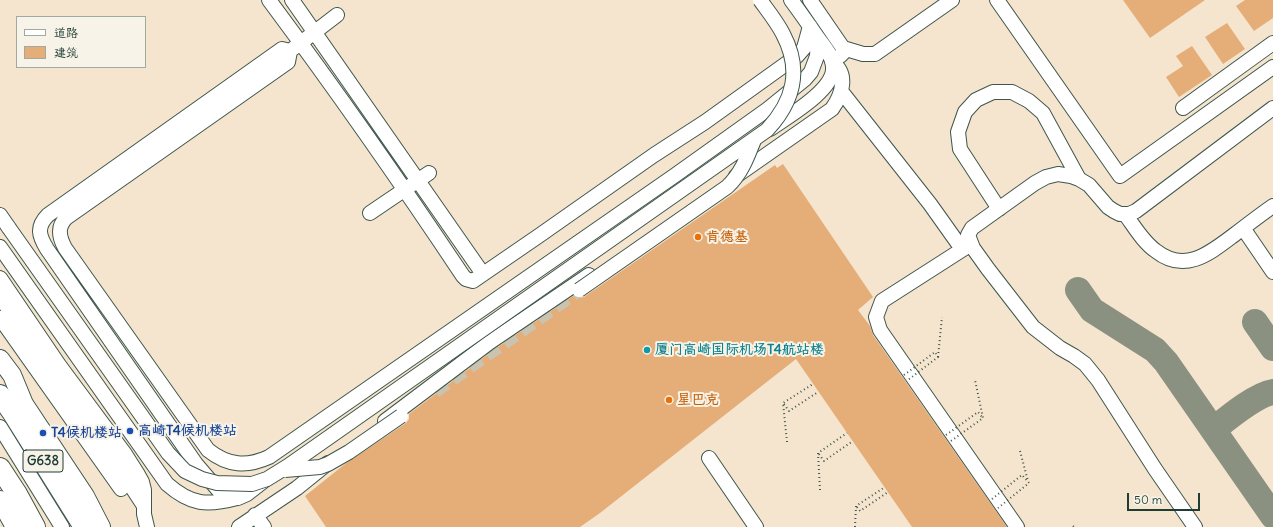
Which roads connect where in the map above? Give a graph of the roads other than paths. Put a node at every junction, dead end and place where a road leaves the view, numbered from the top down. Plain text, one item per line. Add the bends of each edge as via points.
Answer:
1 (269, 0) edge
2 (292, 0) edge
3 (760, 0) edge
4 (791, 0) edge
5 (810, 0) edge
6 (952, 0) edge
7 (997, 0) edge
8 (337, 15) dead end
9 (810, 26) junction
10 (315, 32) junction
11 (818, 38) junction
12 (1273, 43) edge
13 (295, 47) junction
14 (843, 48) junction
15 (832, 61) junction
16 (1273, 67) edge
17 (841, 91) junction
18 (1183, 108) dead end
19 (1273, 108) edge
20 (754, 140) junction
21 (424, 177) junction
22 (1079, 179) junction
23 (406, 190) junction
24 (1273, 206) edge
25 (999, 209) junction
26 (370, 213) dead end
27 (1125, 214) junction
28 (0, 215) edge
29 (1243, 228) junction
30 (545, 232) junction
31 (0, 247) edge
32 (967, 247) junction
33 (1273, 272) edge
34 (483, 274) junction
35 (0, 278) edge
36 (579, 290) tunnel mouth
37 (470, 292) dead end
38 (0, 298) edge
39 (0, 318) edge
40 (0, 359) edge
41 (0, 395) edge
42 (12, 415) edge
43 (400, 416) dead end
44 (709, 458) dead end
45 (0, 468) edge
46 (282, 470) junction
47 (238, 498) junction
48 (0, 500) edge
49 (144, 506) junction
50 (255, 515) junction
51 (146, 525) edge
52 (15, 527) edge
53 (35, 527) edge
54 (62, 527) edge
55 (84, 527) edge
56 (101, 527) edge
57 (239, 527) edge
58 (264, 527) edge
59 (756, 527) edge
60 (1017, 527) edge
61 (1195, 527) edge

1 - 13 street
2 - 10 street
3 - 20 street, bridge via 788,44 793,78 787,104 767,130
4 - 9 street
5 - 14 street
6 - 14 street via 874,54 863,54
7 - 16 street via 1120,176
8 - 10 street
9 - 11 street
9 - 30 street via 804,48 797,56
10 - 13 street
10 - 21 street
11 - 13 street via 817,56 811,72 768,108 269,457 249,464 238,464 216,457 208,450 65,248 59,231 66,218 288,62
11 - 15 street
12 - 18 street
13 - 23 street
13 - 47 street via 282,49 48,215 40,229 41,238 47,249 196,464 226,497
14 - 15 street via 842,55
15 - 17 street via 841,71
15 - 47 street via 833,72 828,83 808,103 299,452 247,494
17 - 32 street
17 - 50 street via 835,104 825,115 490,342 297,488
19 - 27 street via 1136,211
20 - 36 street, bridge via 741,169 727,187
20 - 46 street, bridge
21 - 23 street
21 - 34 street
22 - 25 street via 1058,174 1046,177
22 - 25 street via 1043,113 1029,101 1012,92 993,92 976,100 965,112 958,132 960,149
22 - 27 street via 1089,185 1108,207
23 - 26 street
23 - 34 street via 463,276 473,280
24 - 29 street
25 - 32 street via 972,228 968,235
27 - 29 street via 1149,246 1173,261 1191,260 1209,254
28 - 46 street, bridge via 168,453 185,471 217,483 252,484
29 - 33 street
30 - 34 street
30 - 37 street via 537,246
31 - 47 street via 167,484 181,495 204,503
32 - 60 street via 882,302 876,317 880,330
32 - 61 street via 988,269 1033,327 1085,364
35 - 49 street via 59,365 125,454 142,482
38 - 49 street
39 - 51 street
40 - 42 main road via 12,375
41 - 42 highway, G638
42 - 54 street via 33,480
42 - 55 highway, G638
42 - 56 main road via 85,496
43 - 46 street, bridge via 328,464
44 - 59 street
45 - 53 highway, G638
48 - 52 main road
49 - 51 street
50 - 57 street
50 - 58 street

